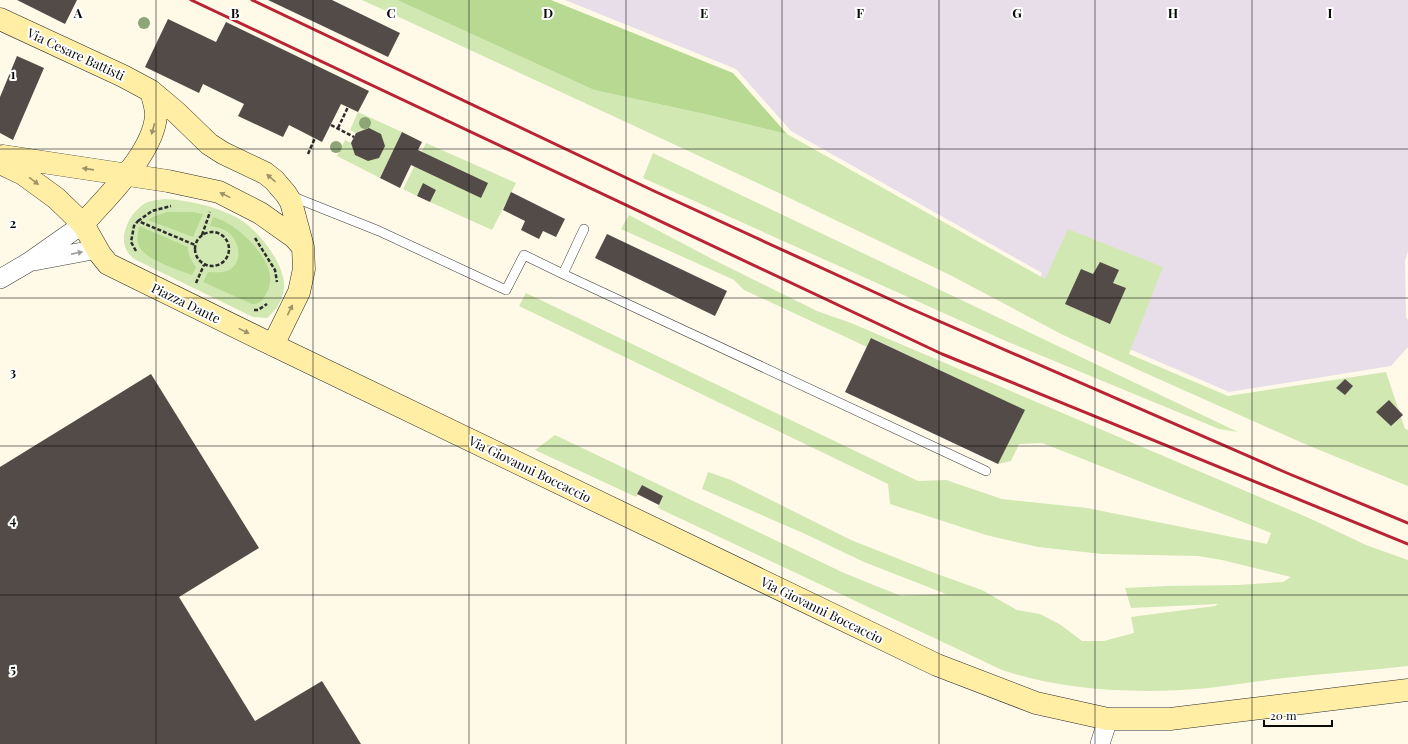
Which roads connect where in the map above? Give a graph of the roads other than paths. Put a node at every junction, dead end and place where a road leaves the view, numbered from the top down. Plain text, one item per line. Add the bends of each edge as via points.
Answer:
1 (0, 19) edge
2 (151, 91) junction
3 (0, 156) edge
4 (0, 163) edge
5 (127, 174) junction
6 (286, 194) junction
7 (83, 224) junction
8 (584, 229) dead end
9 (303, 247) junction
10 (98, 249) junction
11 (29, 262) junction
12 (562, 274) junction
13 (0, 279) edge
14 (273, 345) junction
15 (986, 471) dead end
16 (1408, 690) edge
17 (1108, 720) junction
18 (1100, 744) edge

1 - 2 street, Via Cesare Battisti
2 -> 5 street via 156,113 152,135
6 -> 2 street via 265,173 209,144
5 -> 3 street
4 -> 7 street, Piazza Dante via 24,174 56,198
5 - 7 street
9 -> 5 street via 294,237 260,213 219,192
6 - 9 street
6 - 12 lane via 379,231 506,290 524,254
7 - 10 street, Piazza Dante
7 - 11 street
8 - 12 lane
14 -> 9 street via 299,292 304,269
11 -> 10 street
10 -> 14 street, Piazza Dante via 108,264
11 - 13 street
12 - 15 lane
14 - 17 street, Via Giovanni Boccaccio via 937,665 1036,703
16 - 17 street, Via Giovanni Boccaccio via 1170,720
17 - 18 street

